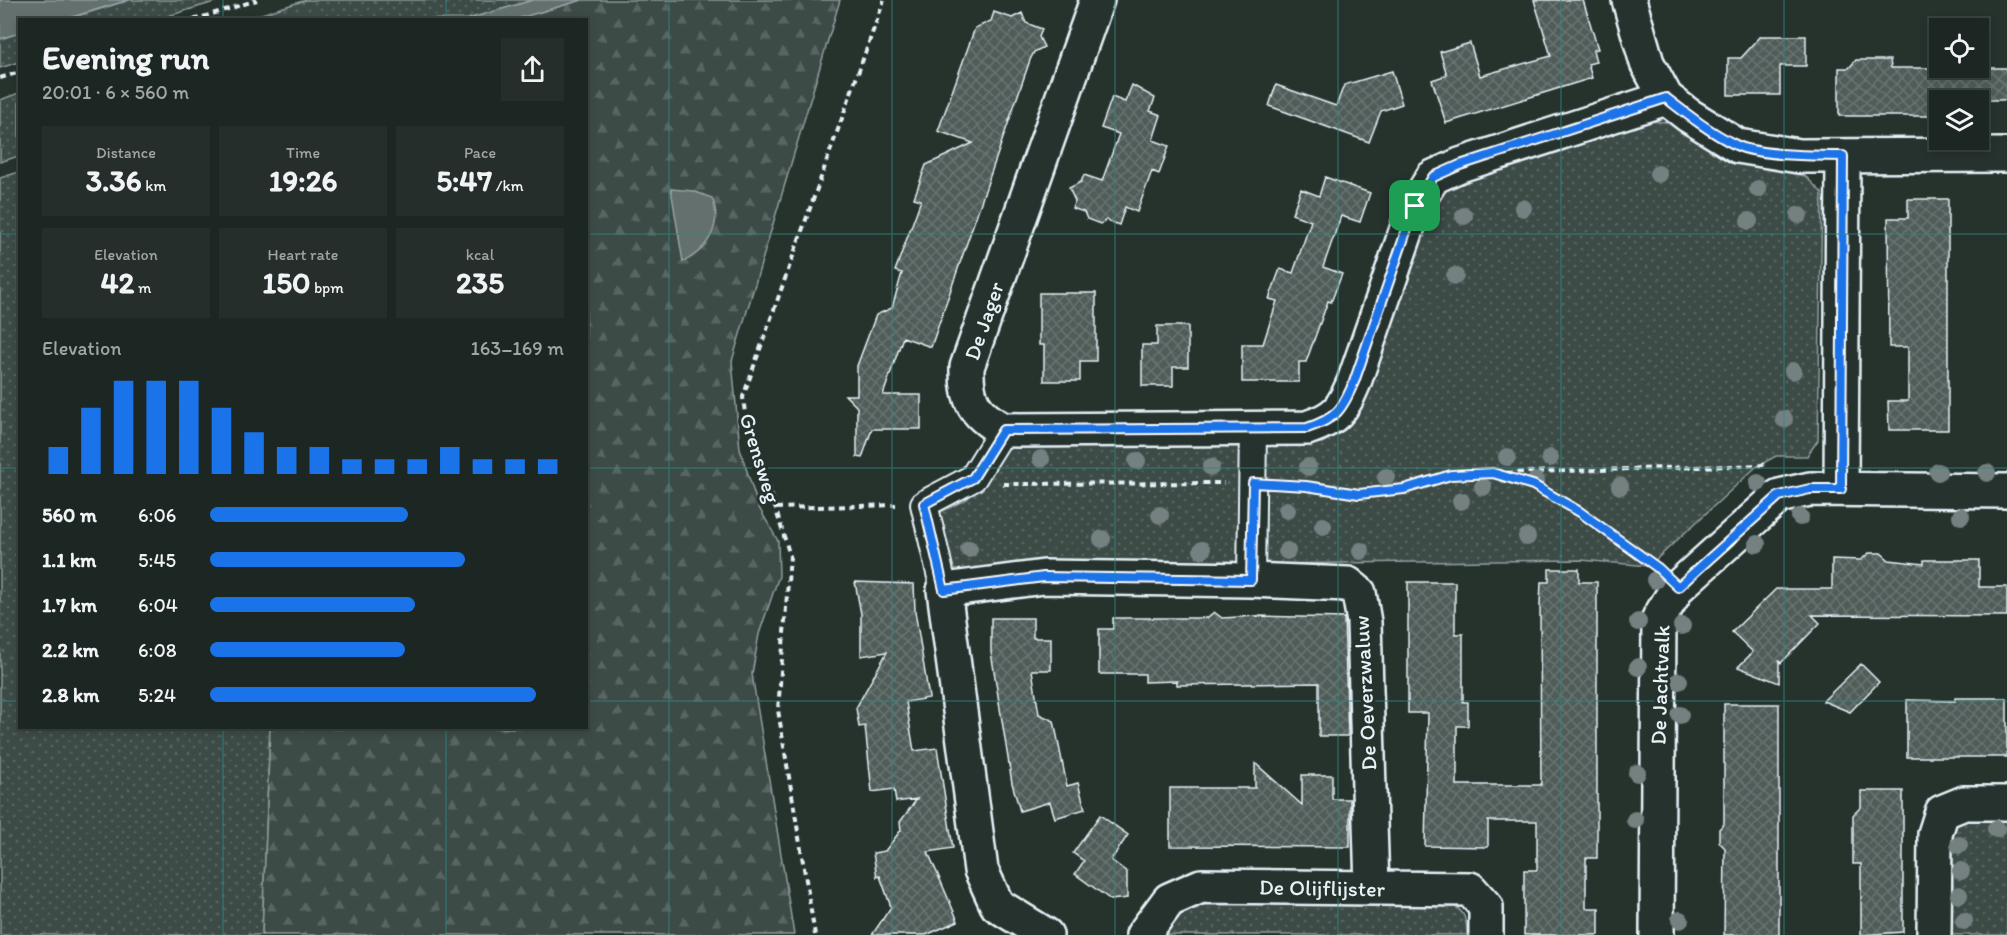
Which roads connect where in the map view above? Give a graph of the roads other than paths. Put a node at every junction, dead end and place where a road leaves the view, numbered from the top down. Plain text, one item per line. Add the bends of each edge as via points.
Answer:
1 (1097, 0) edge
2 (1629, 0) edge
3 (1666, 98) junction
4 (2007, 155) edge
5 (1843, 156) junction
6 (1253, 429) junction
7 (1003, 430) junction
8 (1841, 489) junction
9 (2007, 491) edge
10 (1251, 580) junction
11 (944, 590) junction
12 (2007, 803) edge
13 (1372, 888) junction
14 (1046, 935) edge
15 (1143, 935) edge
16 (1486, 935) edge
17 (1657, 935) edge
18 (1934, 935) edge

1 - 7 street, De Jager via 967,367 966,391 986,421
2 - 3 street via 1647,63
3 - 5 street via 1738,146 1799,156
3 - 6 street via 1433,177 1415,206 1343,407 1329,421 1307,428
4 - 5 street
5 - 8 street
6 - 7 street
6 - 10 street
7 - 11 street via 973,478 924,504
8 - 9 street, De Jachtvalk
8 - 17 street, De Jachtvalk via 1810,489 1779,496 1678,587 1659,618
10 - 11 street, De Oeverzwaluw via 1044,577
10 - 13 street, De Oeverzwaluw via 1348,584 1359,593 1364,622
11 - 14 street via 981,870 997,905
12 - 18 street via 1964,803 1942,812 1935,834
13 - 15 street, De Olijflijster via 1201,886 1169,900
13 - 16 street, De Olijflijster via 1470,890 1486,907

